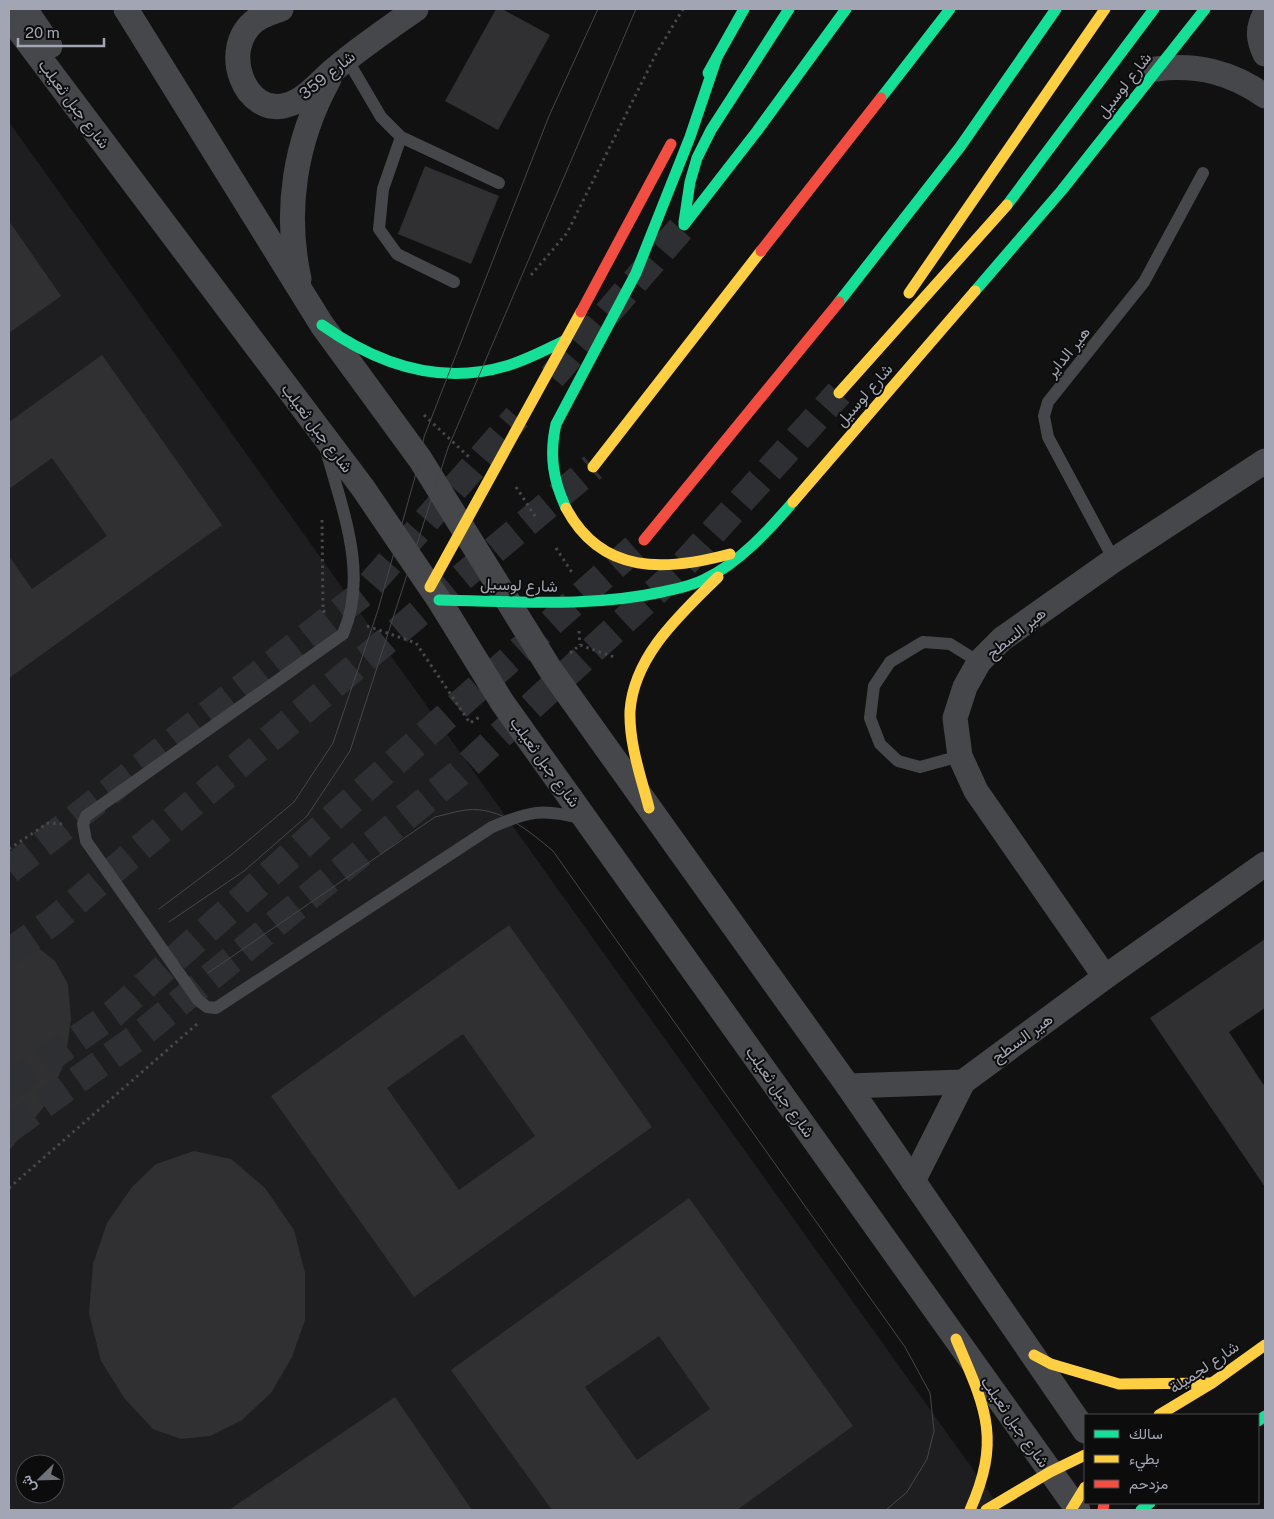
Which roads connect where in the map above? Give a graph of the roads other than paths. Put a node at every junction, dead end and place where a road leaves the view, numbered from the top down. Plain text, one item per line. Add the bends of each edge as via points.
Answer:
1 (25, 9) edge
2 (126, 9) edge
3 (280, 9) edge
4 (416, 9) edge
5 (744, 9) edge
6 (789, 9) edge
7 (846, 9) edge
8 (950, 9) edge
9 (1056, 9) edge
10 (1105, 9) edge
11 (1154, 9) edge
12 (1205, 9) edge
13 (1265, 14) edge
14 (9, 17) edge
15 (1265, 54) edge
16 (717, 57) junction
17 (341, 64) junction
18 (1156, 69) junction
19 (1265, 96) edge
20 (401, 137) junction
21 (1203, 173) dead end
22 (499, 183) dead end
23 (178, 244) junction
24 (454, 282) dead end
25 (301, 291) junction
26 (322, 325) junction
27 (566, 340) junction
28 (321, 433) junction
29 (593, 467) tunnel mouth
30 (1262, 471) edge
31 (464, 526) junction
32 (644, 540) tunnel mouth
33 (744, 551) junction
34 (1114, 560) junction
35 (434, 594) junction
36 (507, 600) junction
37 (979, 662) junction
38 (960, 756) junction
39 (649, 808) junction
40 (587, 820) junction
41 (1265, 864) edge
42 (1105, 977) junction
43 (963, 1082) junction
44 (848, 1086) junction
45 (913, 1181) junction
46 (956, 1339) junction
47 (1265, 1345) edge
48 (1034, 1356) junction
49 (1212, 1383) junction
50 (1161, 1414) edge
51 (1084, 1430) edge
52 (1084, 1455) edge
53 (1050, 1472) junction
54 (1078, 1503) edge
55 (970, 1510) edge
56 (986, 1510) edge

1 - 23 street
2 - 25 street
3 - 17 street, شارع 359 via 256,21 238,46 236,59 249,92 271,105 286,106 301,98
4 - 17 street, شارع 359
5 - 16 main road
6 - 7 main road via 711,130 697,158 684,225
8 - 29 main road
9 - 32 main road via 1015,73 916,208
10 - 11 main road via 839,393 1002,211
12 - 18 main road, شارع لوسيل
13 - 15 street via 1259,25 1259,40
14 - 23 street, شارع جبل ثعيلب
16 - 27 main road
16 - 33 main road via 690,138 636,272 556,424 551,450 554,476 572,520 596,546 624,562 652,567 679,566
17 - 20 lane via 381,117
17 - 25 street via 310,121 295,176 292,234
18 - 19 street via 1196,67 1223,73
18 - 33 main road, شارع لوسيل via 1062,190 787,510
20 - 22 lane
20 - 24 lane via 383,189 379,229 397,254
21 - 34 lane, هير الداير via 1144,282 1048,402 1044,416 1048,437
23 - 28 street, شارع جبل ثعيلب
25 - 26 street
26 - 27 main road via 344,342 394,366 449,374 477,373 504,366
26 - 31 street via 420,459
27 - 31 main road
28 - 35 street, شارع جبل ثعيلب via 363,488
28 - 40 lane via 356,572 349,620 343,634 86,816 83,824 86,841 198,1000 207,1007 216,1008 492,827 521,814 543,811
30 - 34 street, هير السطح
31 - 35 main road
31 - 36 street
33 - 36 main road, شارع لوسيل via 710,577 624,600 578,604
33 - 39 main road via 655,644 641,667 632,692 631,736
34 - 37 street, هير السطح via 1002,639
35 - 36 main road, شارع لوسيل
35 - 40 street, شارع جبل ثعيلب via 502,702
36 - 39 street via 550,669
37 - 38 street, هير السطح via 964,687 955,718
37 - 38 lane via 950,644 923,642 890,662 874,686 870,718 880,744 898,761 920,767
38 - 42 street, هير السطح via 976,791
39 - 44 street
40 - 46 street, شارع جبل ثعيلب
41 - 42 street, هير السطح
42 - 43 street, هير السطح
43 - 44 street
43 - 45 street, هير السطح
44 - 45 street
45 - 48 street
46 - 53 street, شارع جبل ثعيلب
46 - 55 main road via 984,1405 989,1432 989,1457
47 - 49 main road, شارع لجميلة
48 - 49 main road via 1119,1384
48 - 51 street
49 - 50 main road, شارع لجميلة
52 - 53 main road
53 - 54 street, شارع جبل ثعيلب
53 - 56 main road

